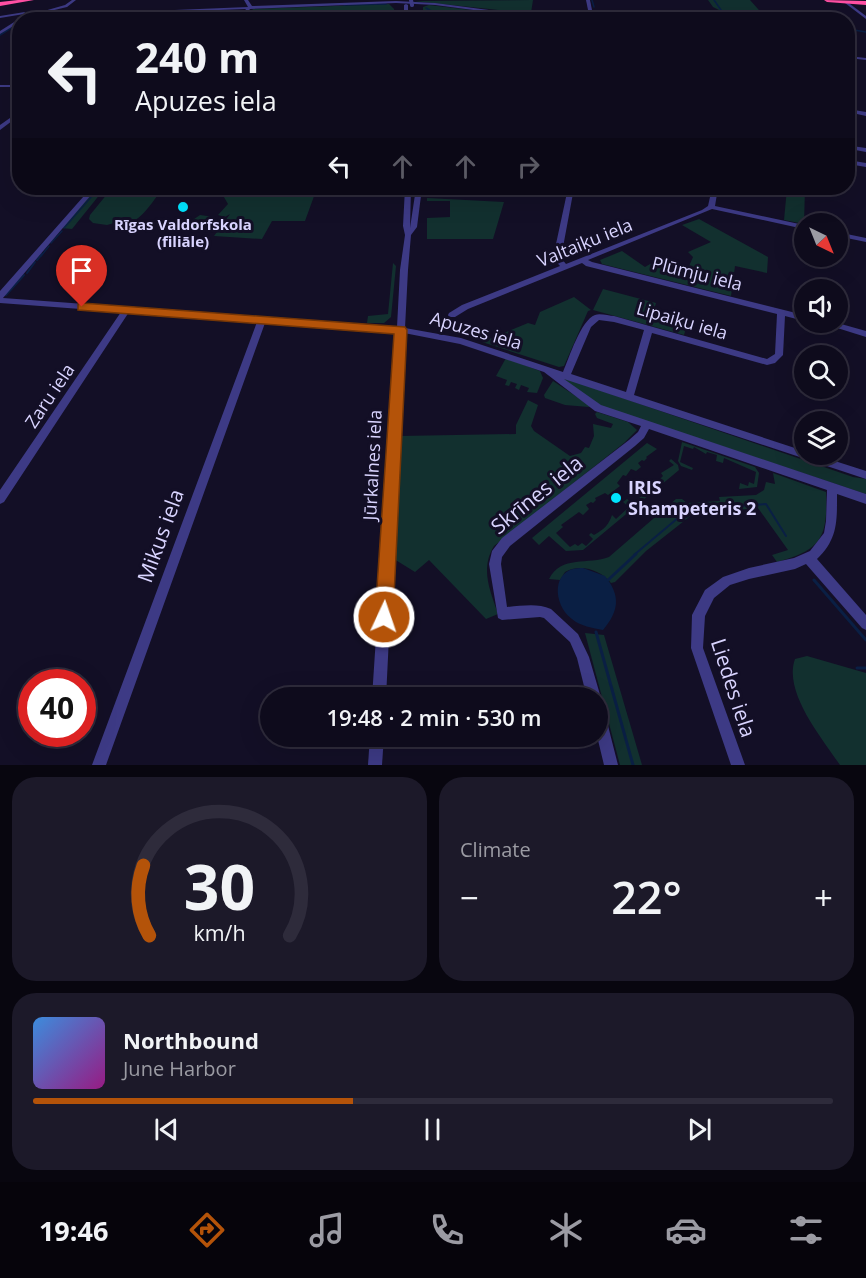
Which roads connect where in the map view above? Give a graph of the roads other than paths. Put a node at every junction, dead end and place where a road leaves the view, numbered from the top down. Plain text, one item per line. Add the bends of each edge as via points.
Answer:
1 (16, 0) edge
2 (32, 0) edge
3 (74, 0) edge
4 (246, 0) edge
5 (827, 0) edge
6 (854, 0) edge
7 (411, 2) edge
8 (846, 2) junction
9 (866, 2) edge
10 (0, 3) edge
11 (250, 7) junction
12 (856, 10) junction
13 (866, 11) edge
14 (40, 12) edge
15 (140, 12) edge
16 (246, 12) edge
17 (412, 12) dead end
18 (500, 12) edge
19 (866, 18) edge
20 (12, 118) edge
21 (0, 128) edge
22 (88, 195) edge
23 (408, 195) edge
24 (418, 195) edge
25 (570, 195) edge
26 (714, 195) edge
27 (711, 207) junction
28 (794, 225) edge
29 (408, 235) junction
30 (848, 236) edge
31 (866, 240) edge
32 (583, 260) junction
33 (565, 267) junction
34 (0, 298) edge
35 (126, 311) junction
36 (781, 312) junction
37 (452, 315) dead end
38 (794, 315) edge
39 (261, 321) junction
40 (649, 329) junction
41 (848, 329) edge
42 (401, 330) junction
43 (866, 334) edge
44 (546, 370) junction
45 (566, 375) junction
46 (629, 397) junction
47 (646, 425) junction
48 (863, 475) edge
49 (832, 489) junction
50 (0, 499) edge
51 (866, 499) edge
52 (809, 559) junction
53 (866, 624) edge
54 (380, 687) edge
55 (591, 687) edge
56 (376, 747) edge
57 (606, 747) edge
58 (99, 765) edge
59 (375, 765) edge
60 (611, 765) edge
61 (738, 765) edge

1 - 10 highway
2 - 10 highway
3 - 14 street
4 - 11 street
5 - 8 highway
6 - 9 highway
7 - 17 street
8 - 9 highway
8 - 12 street
11 - 15 street
11 - 16 street
11 - 18 street via 427,3
12 - 13 street
12 - 19 street
20 - 21 street
22 - 34 street
23 - 29 street, Jūrkalnes iela
24 - 29 street, Jūrkalnes iela via 414,227
25 - 33 street via 557,258
26 - 27 street
27 - 28 street
27 - 32 street, Valtaiķu iela
29 - 42 street, Jūrkalnes iela
30 - 31 street
32 - 33 street, Valtaiķu iela
32 - 36 street, Plūmju iela
33 - 37 street, Valtaiķu iela
34 - 35 street, Apuzes iela
35 - 39 street, Apuzes iela
35 - 50 street, Zaru iela
36 - 38 street, Plūmju iela
36 - 40 street, Lipaiķu iela via 779,355 772,361
39 - 42 street, Apuzes iela
39 - 58 street, Mikus iela
40 - 45 street, Lipaiķu iela via 605,317 591,320
40 - 46 street
41 - 43 street
42 - 44 street, Apuzes iela via 461,341
42 - 54 street, Jūrkalnes iela
44 - 45 street, Apuzes iela
44 - 47 street, Apuzes iela via 598,408
45 - 46 street, Apuzes iela
46 - 48 street, Apuzes iela
47 - 49 street, Apuzes iela
47 - 55 street, Skrīnes iela via 633,443 500,550 495,564 502,614 547,613 574,638
49 - 51 street, Apuzes iela
49 - 52 street via 827,539
52 - 53 street
52 - 61 street, Liedes iela via 721,584 709,595 699,614 697,648
56 - 59 street
57 - 60 street

